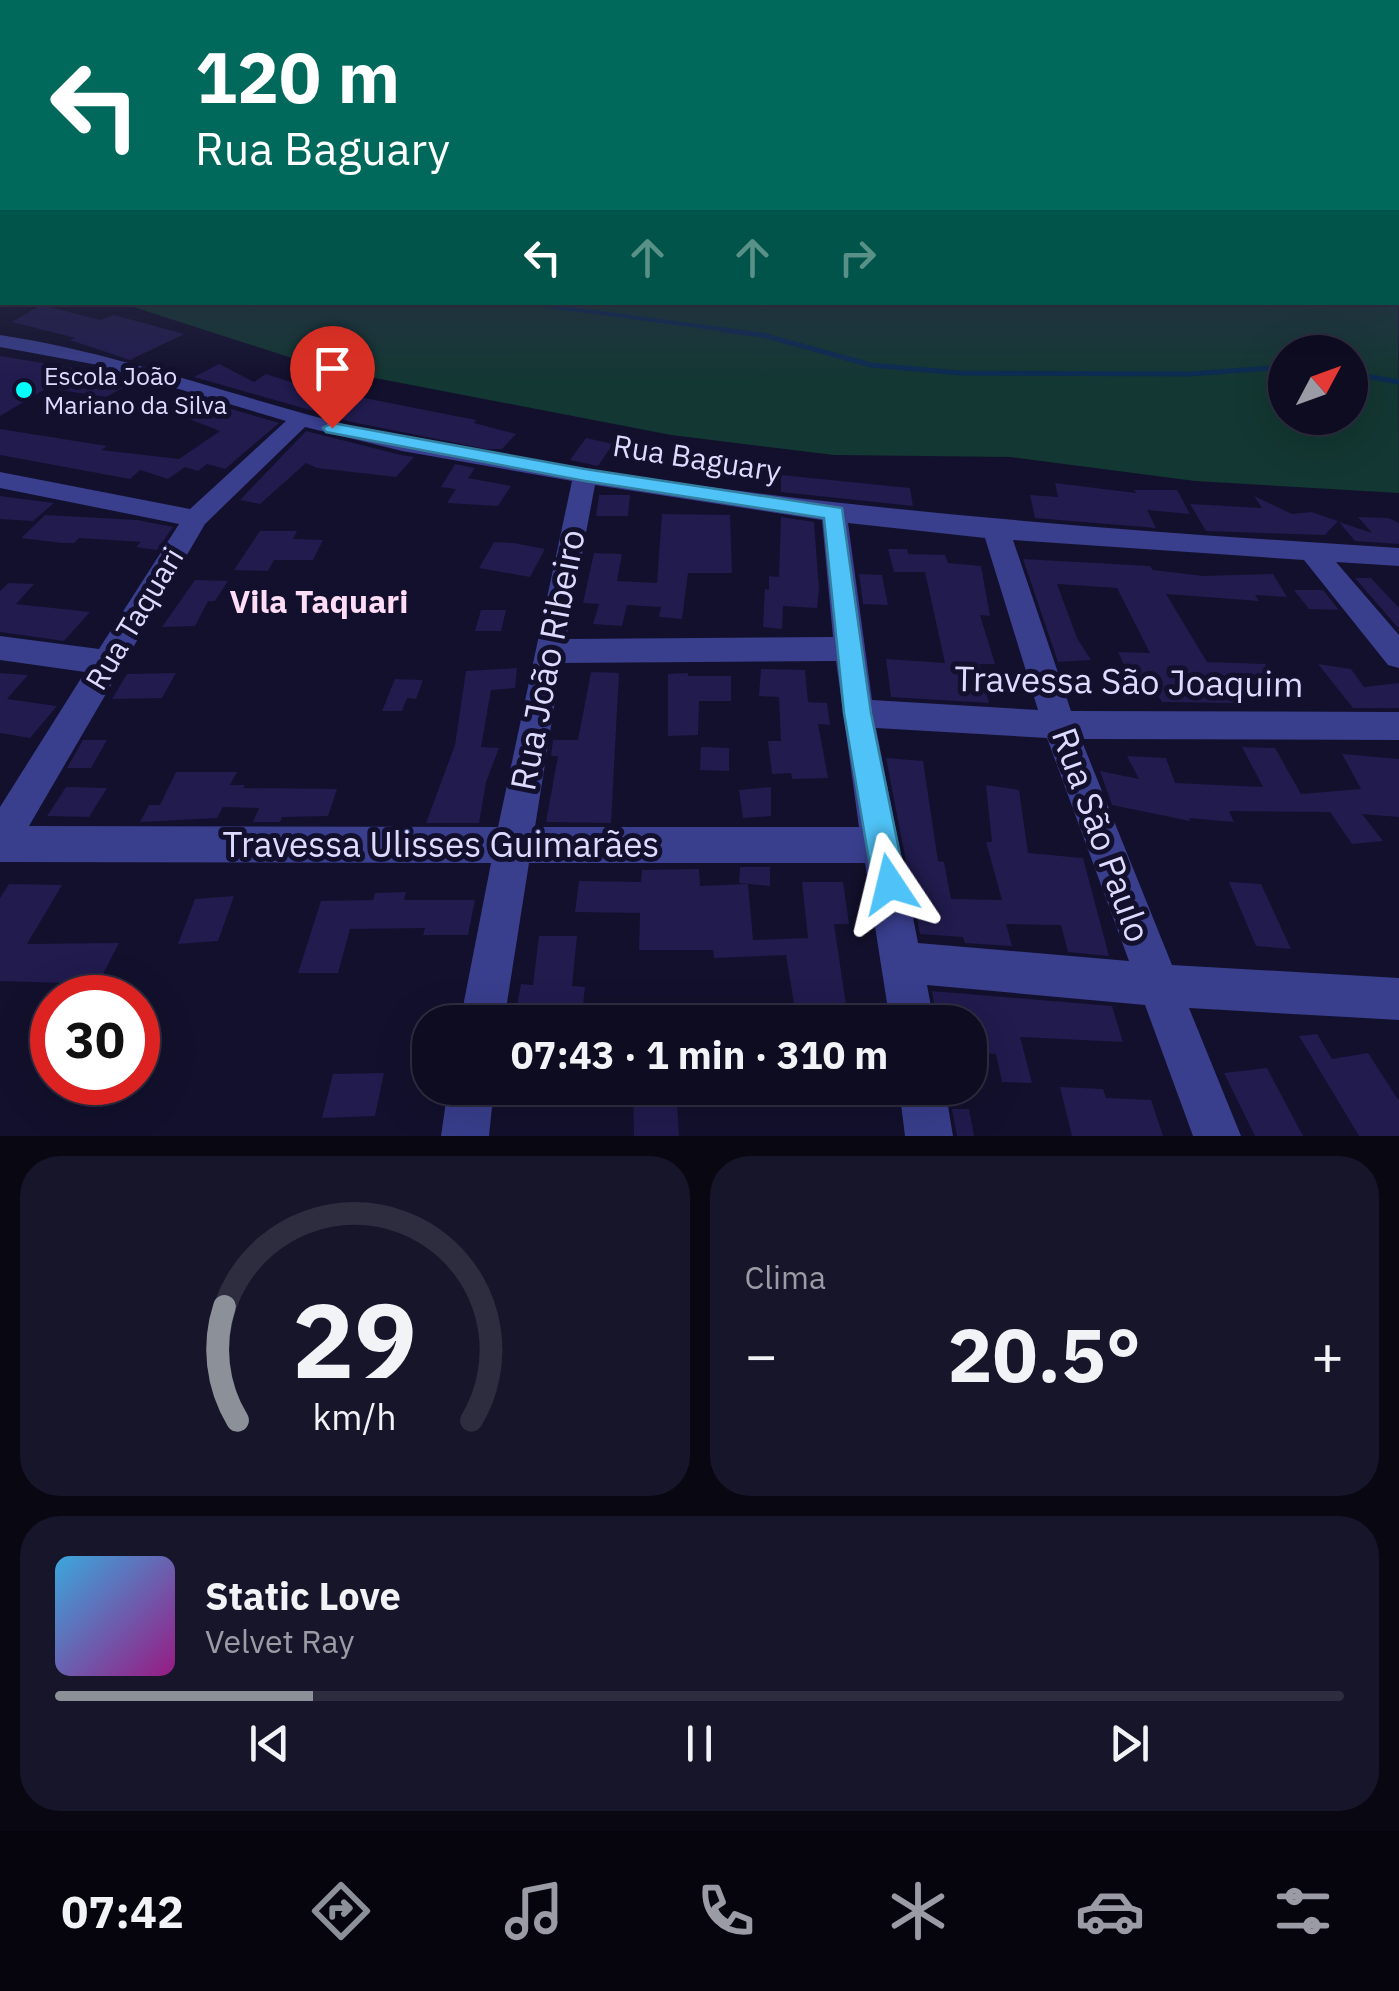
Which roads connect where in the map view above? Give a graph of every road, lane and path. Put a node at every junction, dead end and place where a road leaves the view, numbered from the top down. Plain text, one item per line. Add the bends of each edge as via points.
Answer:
1 (0, 341) edge
2 (300, 421) junction
3 (585, 475) junction
4 (0, 480) edge
5 (834, 513) junction
6 (195, 519) junction
7 (996, 530) junction
8 (1311, 552) junction
9 (1399, 558) edge
10 (0, 648) edge
11 (848, 649) junction
12 (548, 651) junction
13 (1399, 656) edge
14 (108, 663) junction
15 (858, 713) junction
16 (1059, 725) junction
17 (1399, 726) edge
18 (0, 842) edge
19 (883, 844) junction
20 (512, 846) junction
21 (902, 962) junction
22 (1156, 985) junction
23 (1399, 999) edge
24 (485, 1005) edge
25 (909, 1005) edge
26 (469, 1105) edge
27 (924, 1105) edge
28 (465, 1136) edge
29 (929, 1136) edge
30 (1217, 1136) edge

1 - 2 street, Rua Baguary via 96,358
2 - 3 street, Rua Baguary
2 - 6 street, Rua Taquari
3 - 5 street, Rua Baguary
3 - 12 street, Rua João Ribeiro
4 - 6 street
5 - 7 street, Rua Baguary
5 - 11 street
6 - 14 street, Rua Taquari
7 - 8 street, Rua Baguary
7 - 16 street, Rua São Paulo
8 - 9 street, Rua Baguary
8 - 13 street
10 - 14 street
11 - 12 street
11 - 15 street
12 - 20 street, Rua João Ribeiro
14 - 18 street, Rua Taquari
15 - 16 street, Travessa São Joaquim
15 - 19 street
16 - 17 street, Travessa São Joaquim
16 - 22 street, Rua São Paulo
18 - 20 street, Travessa Ulisses Guimarães
19 - 20 street, Travessa Ulisses Guimarães
19 - 21 street
20 - 24 street, Rua João Ribeiro
21 - 22 street
21 - 25 street
22 - 23 street
22 - 30 street, Rua São Paulo
26 - 28 street
27 - 29 street

